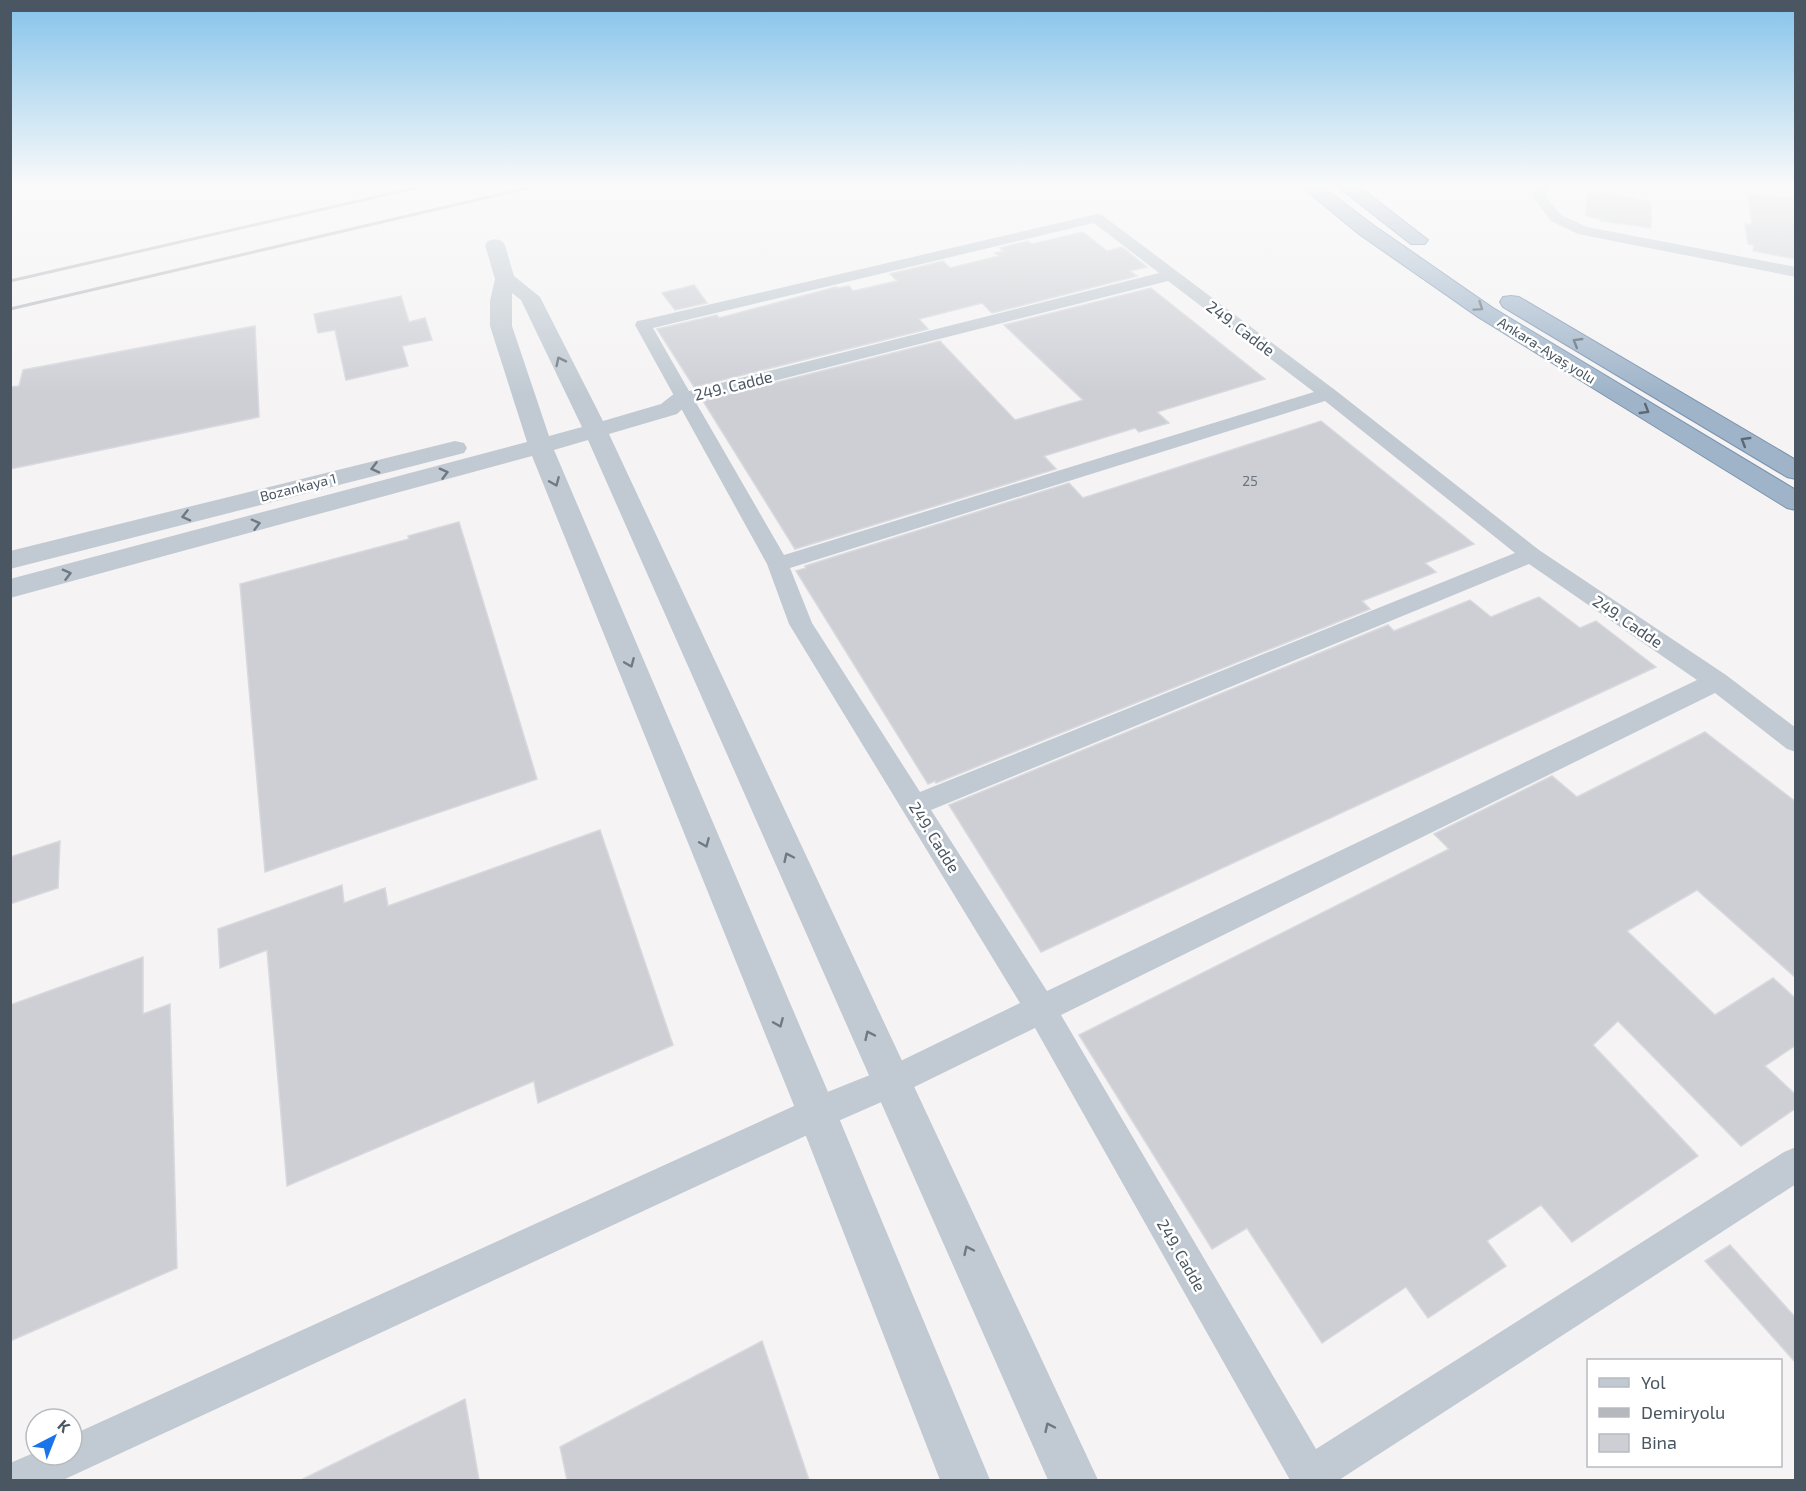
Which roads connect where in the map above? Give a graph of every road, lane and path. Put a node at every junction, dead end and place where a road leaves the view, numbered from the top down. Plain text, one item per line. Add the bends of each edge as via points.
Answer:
1 (498, 255) edge
2 (940, 255) edge
3 (1145, 255) edge
4 (1402, 255) edge
5 (1706, 255) edge
6 (1796, 272) edge
7 (1171, 274) junction
8 (505, 279) junction
9 (1490, 289) dead end
10 (1328, 394) junction
11 (683, 398) junction
12 (591, 423) junction
13 (537, 437) junction
14 (1796, 471) edge
15 (1796, 502) edge
16 (1531, 555) junction
17 (10, 560) edge
18 (778, 564) junction
19 (10, 589) edge
20 (1717, 681) junction
21 (1796, 742) edge
22 (915, 805) junction
23 (1041, 1009) junction
24 (891, 1082) junction
25 (817, 1113) junction
26 (1796, 1164) edge
27 (1311, 1478) edge
28 (19, 1480) edge
29 (965, 1480) edge
30 (1073, 1480) edge

1 - 8 street
2 - 11 street via 643,324
3 - 7 street
4 -> 15 highway, Ankara-Ayaş yolu via 1508,327
5 - 6 street
7 - 10 street, 249. Cadde
7 - 11 street, 249. Cadde
12 -> 8 street via 530,297
8 - 13 street via 500,301 501,326
14 -> 9 highway, Ankara-Ayaş yolu
10 - 16 street, 249. Cadde
10 - 18 street
11 - 12 street via 669,409
11 - 18 street, 249. Cadde
12 - 13 street
24 -> 12 street
13 -> 17 street, Bozankaya 1
19 -> 13 street
13 -> 25 street
16 - 20 street, 249. Cadde
16 - 22 street
18 - 22 street, 249. Cadde via 801,624
20 - 21 street, 249. Cadde
20 - 23 street
22 - 23 street, 249. Cadde
23 - 24 street
23 - 27 street, 249. Cadde
24 - 25 street
30 -> 24 street
25 - 28 street
25 - 29 street
26 - 27 street

